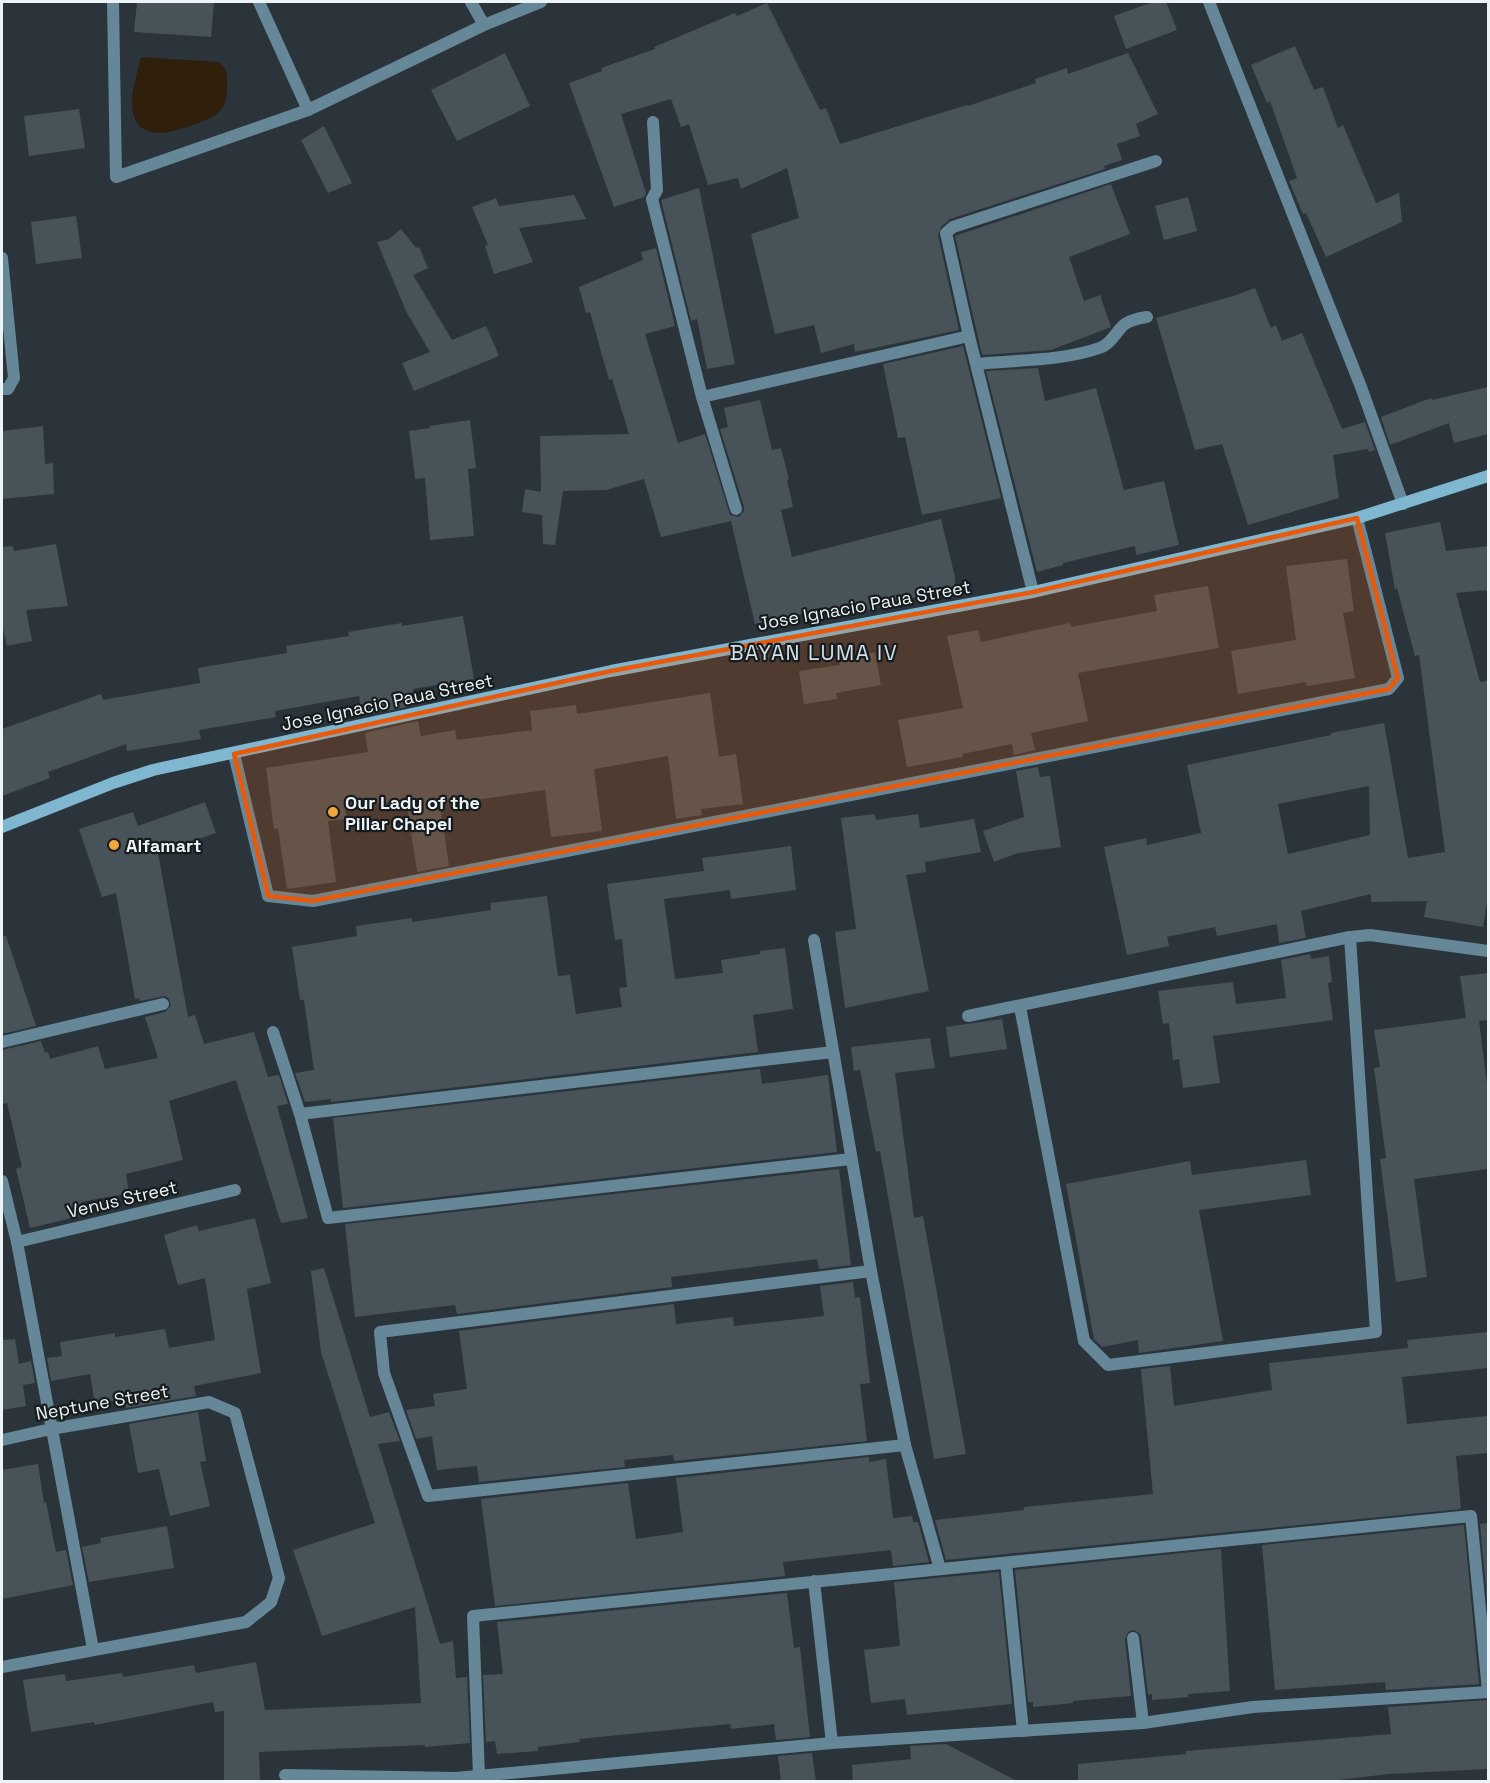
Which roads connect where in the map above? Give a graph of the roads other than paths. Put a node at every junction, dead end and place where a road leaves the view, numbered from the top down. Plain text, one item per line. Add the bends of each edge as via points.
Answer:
1 (113, 2) edge
2 (259, 2) edge
3 (471, 2) edge
4 (541, 2) edge
5 (1209, 2) edge
6 (484, 25) junction
7 (308, 110) junction
8 (653, 122) dead end
9 (1156, 161) dead end
10 (2, 258) edge
11 (2, 268) edge
12 (1147, 317) dead end
13 (969, 336) junction
14 (977, 364) junction
15 (2, 389) edge
16 (702, 398) junction
17 (1488, 476) edge
18 (1403, 504) junction
19 (736, 509) dead end
20 (1357, 518) junction
21 (1034, 592) junction
22 (234, 754) junction
23 (2, 827) edge
24 (1350, 936) junction
25 (814, 940) dead end
26 (1488, 951) edge
27 (163, 1004) dead end
28 (1020, 1007) junction
29 (968, 1016) dead end
30 (273, 1032) dead end
31 (2, 1042) edge
32 (833, 1052) junction
33 (300, 1113) junction
34 (851, 1159) junction
35 (2, 1181) edge
36 (235, 1190) dead end
37 (17, 1242) junction
38 (871, 1271) junction
39 (51, 1429) junction
40 (2, 1440) edge
41 (905, 1446) junction
42 (1006, 1563) junction
43 (940, 1569) junction
44 (814, 1581) junction
45 (1133, 1638) dead end
46 (93, 1649) junction
47 (2, 1667) edge
48 (1488, 1691) edge
49 (1143, 1723) junction
50 (1023, 1731) junction
51 (832, 1743) junction
52 (285, 1774) dead end
53 (479, 1776) junction

1 - 7 street via 116,177
2 - 7 street
3 - 6 street
4 - 6 street
5 - 18 street
6 - 7 street
8 - 16 street via 657,190 652,199
9 - 13 street via 953,227 946,233
10 - 11 street
11 - 15 street via 14,378 8,388
12 - 14 street via 1124,325 1104,346 1057,356
13 - 14 street
13 - 16 street
14 - 21 street
16 - 19 street
17 - 18 street, Jose Ignacio Paua Street
18 - 20 street, Jose Ignacio Paua Street
20 - 21 street, Jose Ignacio Paua Street
20 - 22 street via 1398,678 1389,689 313,901 268,896
21 - 22 street, Jose Ignacio Paua Street via 611,670
22 - 23 street, Jose Ignacio Paua Street via 133,775
24 - 26 street via 1370,935
24 - 28 street
24 - 28 street via 1376,1332 1108,1365 1084,1341
25 - 32 street
27 - 31 street
28 - 29 street
30 - 33 street
32 - 33 street
32 - 34 street
33 - 34 street via 328,1218
34 - 38 street
35 - 37 street
36 - 37 street, Venus Street
37 - 39 street
38 - 41 street
38 - 41 street via 380,1332 384,1373 428,1496
39 - 40 street, Neptune Street
39 - 46 street
39 - 46 street, Neptune Street via 209,1402 235,1413 279,1578 270,1602 246,1622
41 - 43 street
42 - 43 street
42 - 48 street via 1471,1516
42 - 50 street
43 - 44 street
44 - 51 street
44 - 53 street via 473,1616
45 - 49 street
46 - 47 street
48 - 49 street via 1253,1707
49 - 50 street
50 - 51 street
51 - 53 street
52 - 53 street

